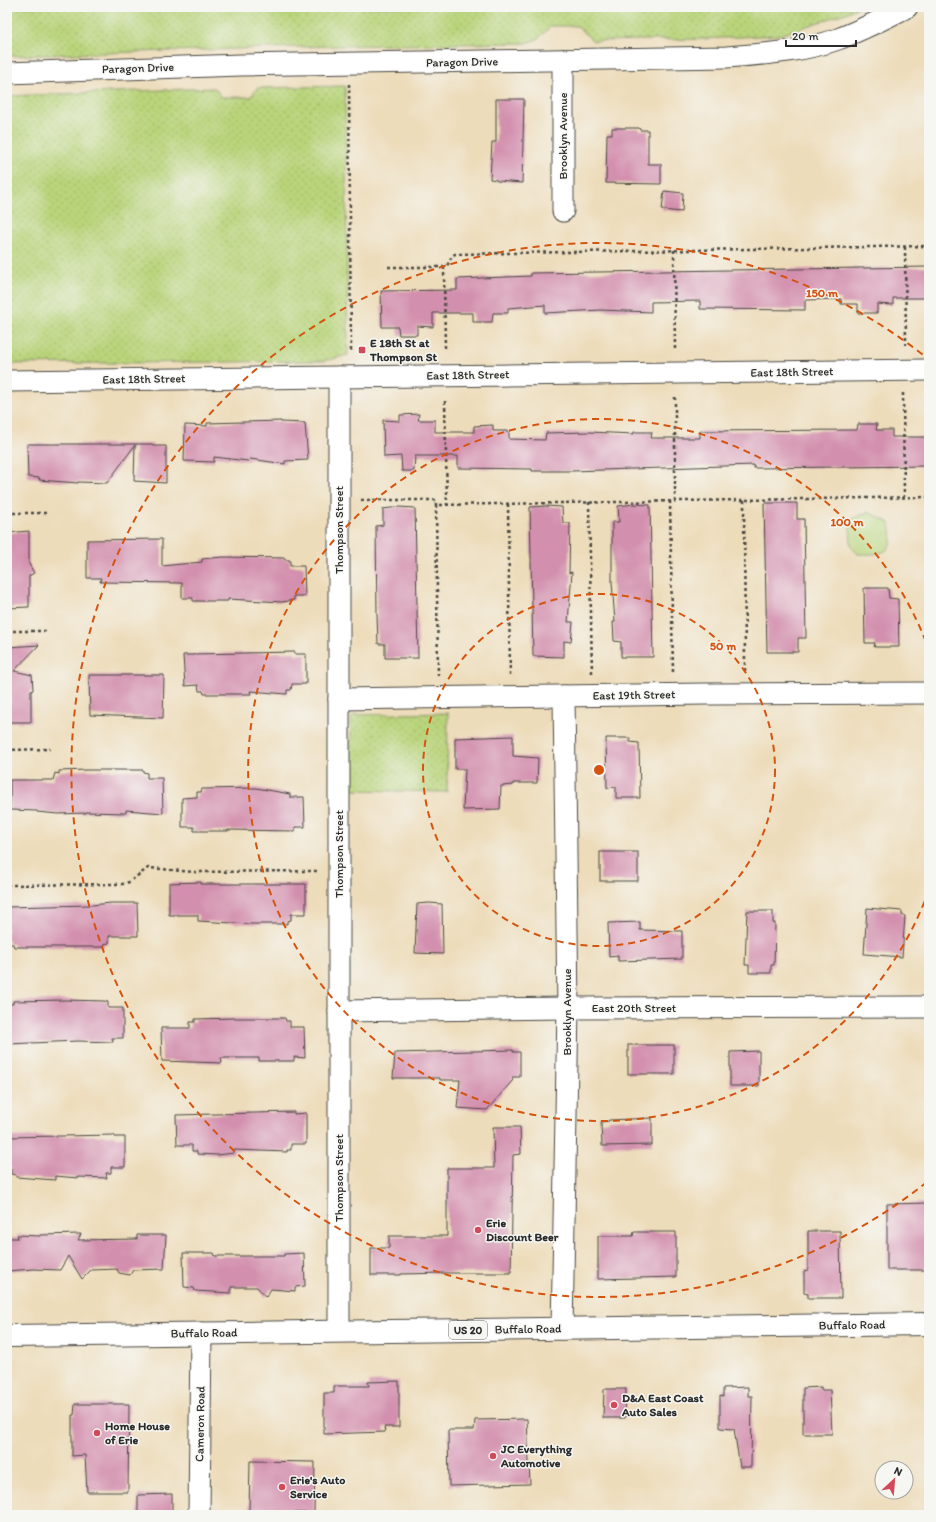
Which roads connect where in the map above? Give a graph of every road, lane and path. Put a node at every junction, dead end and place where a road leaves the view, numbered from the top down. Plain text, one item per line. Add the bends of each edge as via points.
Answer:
1 (908, 7) edge
2 (563, 60) junction
3 (7, 73) edge
4 (349, 82) dead end
5 (563, 211) dead end
6 (929, 246) edge
7 (904, 247) junction
8 (674, 250) junction
9 (388, 267) dead end
10 (444, 267) junction
11 (906, 346) dead end
12 (675, 349) dead end
13 (445, 351) dead end
14 (351, 352) dead end
15 (929, 370) edge
16 (339, 376) junction
17 (7, 381) edge
18 (903, 394) dead end
19 (674, 397) dead end
20 (445, 401) dead end
21 (904, 497) junction
22 (929, 497) edge
23 (353, 500) dead end
24 (744, 500) junction
25 (670, 501) junction
26 (675, 501) junction
27 (589, 502) junction
28 (508, 504) junction
29 (436, 505) junction
30 (447, 505) junction
31 (7, 513) edge
32 (47, 513) dead end
33 (7, 631) edge
34 (48, 631) dead end
35 (592, 674) dead end
36 (673, 674) dead end
37 (745, 674) dead end
38 (438, 676) dead end
39 (510, 683) dead end
40 (929, 693) edge
41 (564, 696) junction
42 (339, 699) junction
43 (50, 748) dead end
44 (7, 750) edge
45 (322, 871) dead end
46 (7, 885) edge
47 (929, 1007) edge
48 (568, 1008) junction
49 (339, 1011) junction
50 (929, 1324) edge
51 (562, 1329) junction
52 (339, 1332) junction
53 (201, 1334) junction
54 (7, 1336) edge
55 (199, 1515) edge

1 - 2 street, Paragon Drive via 837,39 776,52 726,57
2 - 3 street, Paragon Drive via 249,65
2 - 5 street, Brooklyn Avenue
4 - 14 path
6 - 7 path
7 - 8 path
7 - 11 path
8 - 10 path via 455,254
8 - 12 path
9 - 10 path
10 - 13 path
15 - 16 street, East 18th Street
16 - 17 street, East 18th Street
16 - 42 street, Thompson Street
18 - 21 path
19 - 26 path
20 - 30 path
21 - 22 path
21 - 24 path
23 - 29 path via 436,500
24 - 26 path
24 - 37 path
25 - 26 path
25 - 27 path
25 - 36 path
27 - 28 path
27 - 35 path
28 - 30 path
28 - 39 path
29 - 30 path
29 - 38 path
31 - 32 path
33 - 34 path
40 - 41 street, East 19th Street
41 - 42 street, East 19th Street
41 - 48 street, Brooklyn Avenue
42 - 49 street, Thompson Street
43 - 44 path
45 - 46 path via 195,872 148,868 130,882 123,884
47 - 48 street, East 20th Street
48 - 49 street, East 20th Street
48 - 51 street, Brooklyn Avenue
49 - 52 street, Thompson Street
50 - 51 main road, Buffalo Road / US 20
51 - 52 main road, Buffalo Road / US 20
52 - 53 main road, Buffalo Road / US 20
53 - 54 main road, Buffalo Road / US 20
53 - 55 street, Cameron Road

